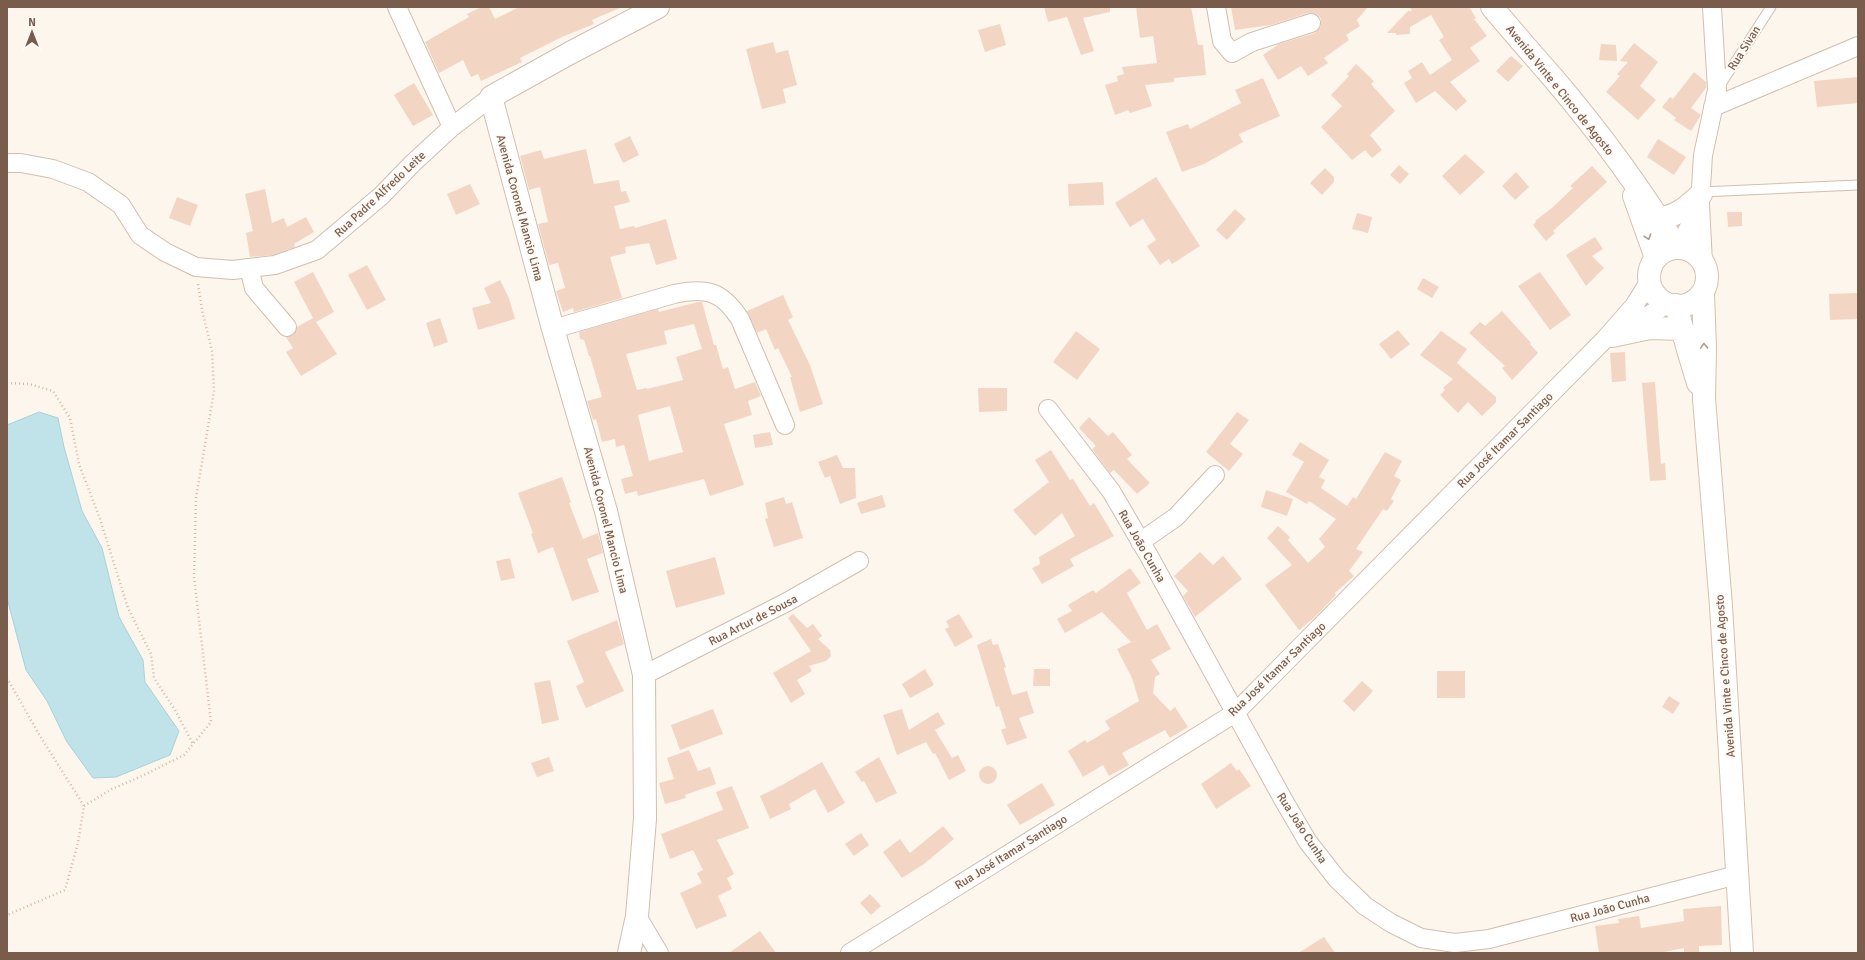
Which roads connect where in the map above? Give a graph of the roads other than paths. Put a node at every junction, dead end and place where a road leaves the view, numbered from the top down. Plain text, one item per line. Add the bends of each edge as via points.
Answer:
1 (397, 7) edge
2 (658, 7) edge
3 (1216, 7) edge
4 (1492, 7) edge
5 (1712, 7) edge
6 (1771, 7) edge
7 (1311, 24) dead end
8 (1858, 46) edge
9 (491, 97) junction
10 (1715, 98) junction
11 (452, 127) junction
12 (7, 163) edge
13 (1627, 174) junction
14 (1858, 185) edge
15 (1701, 197) junction
16 (1659, 218) junction
17 (1678, 248) junction
18 (1656, 258) junction
19 (1703, 263) junction
20 (249, 268) junction
21 (1649, 282) junction
22 (1703, 293) junction
23 (1672, 304) junction
24 (287, 327) dead end
25 (553, 329) junction
26 (1682, 329) junction
27 (1609, 337) junction
28 (1704, 399) junction
29 (1048, 408) dead end
30 (785, 425) dead end
31 (1215, 475) dead end
32 (1140, 542) junction
33 (859, 561) dead end
34 (644, 675) junction
35 (1235, 713) junction
36 (1738, 875) junction
37 (637, 916) junction
38 (629, 953) edge
39 (659, 953) edge
40 (850, 953) edge
41 (1742, 953) edge

1 - 11 street
2 - 9 main road, Rua Padre Alfredo Leite
3 - 7 street via 1222,41 1232,53 1252,42
4 - 13 main road, Avenida Vinte e Cinco de Agosto via 1554,79
5 - 10 street
6 - 10 lane, Rua Sivan
8 - 10 street
9 - 11 street, Rua Padre Alfredo Leite
9 - 25 main road, Avenida Coronel Mancio Lima
10 - 15 street via 1703,155
11 - 20 street, Rua Padre Alfredo Leite via 381,196 316,250 276,264
12 - 20 street, Rua Padre Alfredo Leite via 53,169 88,182 121,205 140,235 165,252 196,267 233,270
13 - 16 main road, Avenida Vinte e Cinco de Agosto
13 -> 18 main road, Avenida Vinte e Cinco de Agosto
14 - 15 lane
15 - 16 main road via 1670,218
15 - 17 street
15 - 19 street
16 - 17 main road, Avenida Vinte e Cinco de Agosto
17 - 18 main road via 1669,249
17 - 19 main road via 1692,253
18 - 21 main road via 1649,273
19 - 22 main road via 1707,275
20 - 24 street via 254,288
21 - 23 main road via 1658,297
21 - 27 street, Rua José Itamar Santiago
22 - 23 main road via 1692,302
28 -> 22 main road, Avenida Vinte e Cinco de Agosto
23 - 26 main road, Avenida Vinte e Cinco de Agosto
23 - 27 street, Rua José Itamar Santiago
25 - 30 street via 692,290 708,291 732,307 740,319
25 - 34 main road, Avenida Coronel Mancio Lima via 606,511
26 - 27 main road via 1650,328
26 - 28 main road, Avenida Vinte e Cinco de Agosto
27 - 35 street, Rua José Itamar Santiago
28 - 36 main road, Avenida Vinte e Cinco de Agosto via 1721,606
29 - 32 street, Rua João Cunha via 1111,491
31 - 32 street via 1176,517
32 - 35 street, Rua João Cunha
33 - 34 street, Rua Artur de Sousa via 788,602
34 - 37 main road, Avenida Coronel Mancio Lima via 645,819
35 - 36 street, Rua João Cunha via 1308,842 1337,880 1391,924 1420,938 1455,943 1489,939
35 - 40 street, Rua José Itamar Santiago
36 - 41 main road, Avenida Vinte e Cinco de Agosto
37 - 38 main road, Avenida Coronel Mancio Lima
37 - 39 street

